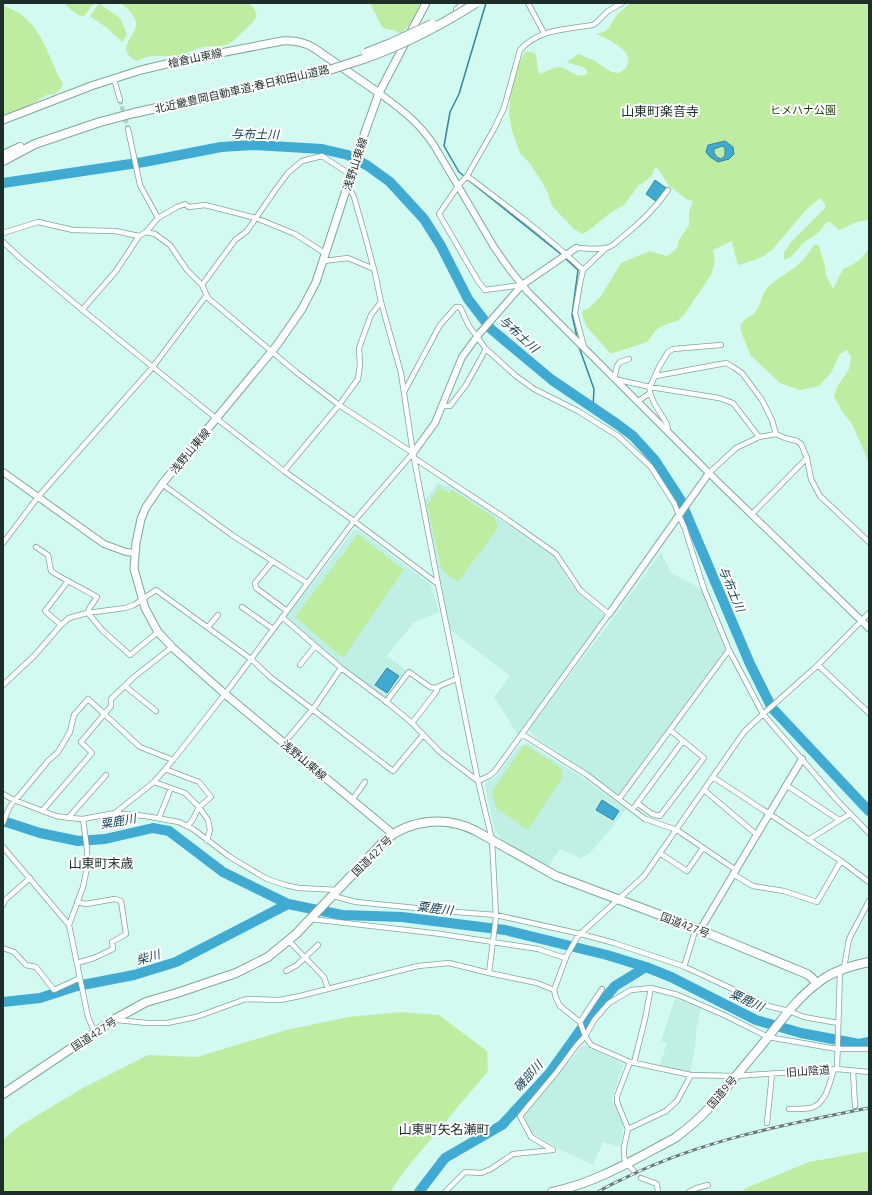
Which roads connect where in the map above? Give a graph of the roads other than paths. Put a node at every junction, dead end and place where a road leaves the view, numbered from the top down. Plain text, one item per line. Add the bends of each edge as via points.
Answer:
1 (426, 3) edge
2 (468, 3) edge
3 (476, 3) edge
4 (528, 3) edge
5 (622, 3) edge
6 (544, 33) junction
7 (303, 74) junction
8 (114, 79) junction
9 (379, 93) junction
10 (120, 100) tunnel mouth
11 (3, 120) edge
12 (128, 128) tunnel mouth
13 (34, 143) junction
14 (3, 154) edge
15 (3, 161) edge
16 (352, 173) junction
17 (467, 176) junction
18 (348, 186) junction
19 (458, 186) junction
20 (668, 190) dead end
21 (158, 218) junction
22 (256, 218) junction
23 (146, 232) junction
24 (3, 233) edge
25 (139, 236) junction
26 (3, 242) edge
27 (576, 248) joint
28 (606, 248) junction
29 (567, 255) junction
30 (325, 258) junction
31 (374, 269) junction
32 (583, 270) junction
33 (202, 285) junction
34 (522, 285) junction
35 (206, 296) junction
36 (381, 302) junction
37 (82, 310) junction
38 (478, 335) junction
39 (720, 345) dead end
40 (584, 348) junction
41 (486, 349) junction
42 (272, 352) junction
43 (629, 359) dead end
44 (152, 368) junction
45 (656, 376) junction
46 (614, 379) junction
47 (650, 390) junction
48 (404, 393) junction
49 (637, 402) junction
50 (339, 405) junction
51 (442, 406) junction
52 (217, 419) junction
53 (668, 432) junction
54 (776, 434) junction
55 (759, 437) junction
56 (414, 456) junction
57 (807, 458) junction
58 (284, 471) junction
59 (3, 472) edge
60 (709, 474) junction
61 (162, 484) junction
62 (38, 498) junction
63 (680, 513) junction
64 (751, 514) junction
65 (354, 521) junction
66 (869, 542) edge
67 (3, 543) edge
68 (36, 547) dead end
69 (135, 553) junction
70 (273, 561) junction
71 (68, 581) junction
72 (307, 583) junction
73 (438, 584) junction
74 (142, 599) junction
75 (242, 606) dead end
76 (287, 611) junction
77 (88, 613) junction
78 (869, 613) edge
79 (609, 614) junction
80 (218, 615) dead end
81 (282, 617) junction
82 (862, 621) junction
83 (61, 625) junction
84 (208, 628) junction
85 (869, 628) edge
86 (273, 629) junction
87 (158, 632) junction
88 (315, 646) junction
89 (172, 647) junction
90 (729, 650) junction
91 (251, 659) junction
92 (300, 665) dead end
93 (818, 665) junction
94 (341, 668) junction
95 (458, 678) junction
96 (3, 685) edge
97 (125, 686) junction
98 (438, 687) junction
99 (225, 694) junction
100 (386, 702) junction
101 (312, 708) junction
102 (156, 711) dead end
103 (104, 713) junction
104 (764, 713) junction
105 (869, 713) edge
106 (412, 723) junction
107 (670, 730) junction
108 (522, 734) junction
109 (423, 735) junction
110 (683, 741) junction
111 (284, 743) junction
112 (802, 759) junction
113 (174, 760) junction
114 (165, 770) junction
115 (106, 775) dead end
116 (713, 777) junction
117 (478, 781) junction
118 (154, 782) junction
119 (365, 782) dead end
120 (786, 785) junction
121 (171, 788) junction
122 (704, 790) junction
123 (3, 794) edge
124 (619, 799) junction
125 (14, 800) junction
126 (352, 800) junction
127 (638, 803) junction
128 (200, 807) junction
129 (633, 809) junction
130 (42, 811) junction
131 (116, 813) junction
132 (768, 814) junction
133 (850, 814) junction
134 (68, 818) junction
135 (159, 818) junction
136 (83, 819) junction
137 (839, 820) junction
138 (3, 823) edge
139 (187, 826) junction
140 (677, 830) junction
141 (869, 833) edge
142 (393, 834) junction
143 (756, 834) junction
144 (207, 840) junction
145 (492, 840) junction
146 (808, 840) junction
147 (3, 847) edge
148 (703, 848) junction
149 (660, 854) junction
150 (841, 861) junction
151 (734, 872) junction
152 (30, 878) junction
153 (869, 882) edge
154 (334, 895) junction
155 (619, 899) junction
156 (869, 901) edge
157 (77, 902) junction
158 (3, 905) edge
159 (496, 916) junction
160 (312, 918) junction
161 (69, 925) junction
162 (698, 929) junction
163 (579, 935) junction
164 (289, 941) junction
165 (493, 941) junction
166 (318, 945) dead end
167 (3, 948) edge
168 (566, 956) junction
169 (305, 957) junction
170 (869, 962) edge
171 (77, 963) junction
172 (684, 967) junction
173 (842, 969) junction
174 (286, 971) dead end
175 (489, 973) junction
176 (80, 979) junction
177 (817, 984) junction
178 (651, 988) junction
179 (328, 989) junction
180 (602, 989) dead end
181 (554, 990) junction
182 (788, 1012) junction
183 (115, 1020) junction
184 (580, 1022) junction
185 (838, 1023) junction
186 (95, 1033) junction
187 (769, 1035) junction
188 (585, 1036) junction
189 (837, 1047) junction
190 (869, 1049) edge
191 (632, 1063) junction
192 (835, 1069) junction
193 (853, 1071) junction
194 (869, 1072) edge
195 (691, 1074) junction
196 (772, 1074) junction
197 (736, 1076) junction
198 (3, 1094) edge
199 (855, 1106) dead end
200 (789, 1109) dead end
201 (767, 1123) dead end
202 (628, 1129) junction
203 (626, 1163) junction
204 (634, 1172) tunnel mouth
205 (641, 1178) tunnel mouth
206 (708, 1185) dead end
207 (445, 1192) edge
208 (552, 1192) edge
209 (658, 1192) edge
210 (689, 1192) edge

1 - 9 main road, 浅野山東線
2 - 7 highway, 北近畿豊岡自動車道;春日和田山道路, bridge via 391,43
3 - 7 highway, 北近畿豊岡自動車道;春日和田山道路, bridge via 422,35 382,53 318,74
4 - 6 street
5 - 6 street via 608,11 592,26
6 - 17 street via 526,43 520,50 504,108
7 - 13 highway, 北近畿豊岡自動車道;春日和田山道路 via 116,114 65,129
8 - 9 main road, 檜倉山東線 via 179,61 288,41 314,48
8 - 10 street
8 - 11 main road, 檜倉山東線
9 - 16 main road, 浅野山東線
9 - 19 street via 420,126
12 - 21 street via 140,185
13 - 14 highway, 北近畿豊岡自動車道;春日和田山道路
13 - 15 highway, 北近畿豊岡自動車道;春日和田山道路
16 - 18 main road, 浅野山東線
16 - 22 street via 322,156 302,161 288,173
17 - 19 street
17 - 29 street
18 - 30 main road, 浅野山東線
18 - 31 street via 354,197
19 - 34 street via 494,247
19 - 34 street via 439,214 478,281 485,290
20 - 28 street via 632,229
21 - 22 street via 185,204 189,207 205,205
21 - 23 street
22 - 30 street via 295,234
22 - 33 street via 247,231 234,240
23 - 25 street
23 - 33 street via 155,234 170,245 187,270
24 - 25 street via 38,222 73,230 114,231
25 - 37 street via 116,271
26 - 37 street
27 - 28 street
27 - 29 street
28 - 32 street
29 - 32 street
29 - 34 street
30 - 31 street via 348,258
30 - 42 main road, 浅野山東線 via 302,309
31 - 36 street
32 - 40 street via 575,313
33 - 35 street
34 - 38 street
34 - 40 street
35 - 42 street
35 - 44 street
36 - 48 street
36 - 50 street via 371,315 359,348 358,379
37 - 44 street
38 - 41 street
38 - 48 street via 469,326 460,307 456,307 440,325
38 - 51 street via 462,357
39 - 45 street via 673,349 668,352
40 - 46 street
41 - 51 street via 466,385 450,406
41 - 63 street via 534,389 578,411 618,436 652,467
42 - 50 street
42 - 52 main road, 浅野山東線
43 - 46 street via 620,362
44 - 52 street
44 - 62 street
45 - 47 street
45 - 54 street via 726,363 742,373 762,400
46 - 47 street
46 - 49 street
47 - 49 street
47 - 53 street via 654,403 668,424
47 - 55 street via 719,398 733,403
48 - 56 street
49 - 53 street
50 - 56 street
50 - 58 street
51 - 56 street via 435,423
52 - 58 street
52 - 61 main road, 浅野山東線
53 - 60 street
54 - 55 street
54 - 57 street via 801,444
55 - 60 street via 736,448
56 - 65 street
56 - 73 street
56 - 79 street via 556,554 580,590
57 - 64 street
57 - 66 street via 811,479 820,496
58 - 65 street
59 - 62 street
60 - 63 street
60 - 64 street
61 - 69 main road, 浅野山東線 via 141,519
61 - 70 street via 232,535
62 - 67 street
62 - 69 street via 104,544
63 - 79 street
63 - 90 street via 704,589
64 - 82 street
65 - 72 street
65 - 73 street
68 - 71 street via 48,555 51,571
69 - 74 main road, 浅野山東線 via 134,569
70 - 72 street
70 - 76 street via 255,583 256,588
71 - 77 street via 96,597
71 - 83 street via 45,611
72 - 76 street
73 - 95 street
74 - 77 street via 125,608
74 - 84 street via 156,590
74 - 87 main road, 浅野山東線
75 - 86 street
76 - 81 street
77 - 83 street via 69,618
77 - 87 street via 103,631 130,655
78 - 82 street
79 - 108 street
80 - 84 street
81 - 86 street
81 - 88 street
82 - 85 street
82 - 93 street
83 - 96 street via 34,656
84 - 91 street
86 - 91 street
87 - 89 main road, 浅野山東線
88 - 92 street
88 - 94 street
89 - 97 street
89 - 99 main road, 浅野山東線
90 - 104 street
90 - 107 street
91 - 99 street
91 - 101 street via 270,677
93 - 104 street
93 - 105 street
94 - 100 street
94 - 101 street
95 - 98 street
95 - 117 street
97 - 102 street
97 - 103 street via 111,699 111,706
98 - 100 street via 430,688 408,672
98 - 106 street
99 - 111 main road, 浅野山東線
99 - 113 street
100 - 106 street
101 - 109 street via 393,771
101 - 111 street
103 - 113 street via 140,747
103 - 125 street via 88,699 74,715 70,732 58,752
103 - 130 street via 81,742 92,752
104 - 112 street
104 - 116 street via 744,732
106 - 109 street
107 - 110 street
107 - 124 street
108 - 117 street via 493,773
108 - 124 street via 587,775
109 - 117 street via 440,752
110 - 127 street
110 - 127 street via 704,758 660,816 652,814
111 - 126 main road, 浅野山東線
112 - 120 street
112 - 133 street
113 - 114 street
114 - 118 street
114 - 128 street via 198,782 211,797
115 - 134 street
116 - 122 street
116 - 132 street
117 - 145 street
118 - 121 street
118 - 131 street
119 - 126 street
120 - 132 street
120 - 137 street
121 - 128 street via 185,793
121 - 135 street
122 - 140 street
122 - 143 street
123 - 125 street
124 - 129 street
125 - 130 street
125 - 138 street
126 - 142 main road, 浅野山東線
127 - 129 street
128 - 139 street
128 - 144 street via 208,820 210,830
129 - 140 street via 645,819
130 - 134 street
131 - 135 street
131 - 136 street
132 - 143 street
132 - 146 street
133 - 137 street
133 - 141 street
134 - 136 street
135 - 139 street
136 - 157 street via 87,868
137 - 146 street
139 - 144 street
140 - 148 street
140 - 149 street
142 - 145 highway, 国道427号 via 413,825 438,821 464,825
142 - 154 highway, 国道427号
143 - 151 street
144 - 154 street via 267,879
145 - 155 highway, 国道427号 via 556,876
145 - 159 street
146 - 150 street
147 - 152 street
148 - 149 street via 686,871
148 - 151 street
149 - 155 street via 644,876
150 - 151 street via 817,902 784,891 753,886
150 - 153 street
151 - 162 street
152 - 158 street via 5,900
152 - 161 street
154 - 159 street via 356,902
154 - 160 highway, 国道427号
155 - 162 highway, 国道427号
155 - 163 street
156 - 173 street via 849,939
157 - 161 street
157 - 171 street via 86,904 115,899 121,901 126,934 112,942 113,950
159 - 163 street
159 - 165 street
160 - 164 highway, 国道427号
160 - 165 street
161 - 171 street
162 - 172 street
162 - 177 highway, 国道427号 via 807,974
163 - 168 street
163 - 172 street via 614,943
164 - 169 street
164 - 183 highway, 国道427号 via 268,957 247,968 177,994 146,1002
165 - 168 street
165 - 175 street
166 - 169 street
167 - 176 street via 14,952 26,966 36,967 54,990
168 - 181 street
169 - 174 street
169 - 179 street via 324,976
170 - 173 highway, 国道9号
171 - 176 street
172 - 182 street via 768,1006
173 - 177 highway, 国道9号
173 - 185 street
175 - 179 street via 449,963 418,966
175 - 181 street via 537,983
176 - 186 street via 88,1017
177 - 182 highway, 国道9号
178 - 187 street via 675,994
178 - 188 street via 631,990 608,1003
178 - 191 street
179 - 183 street via 280,1000 246,1000 196,1017 167,1023
180 - 184 street
181 - 184 street via 560,1006
182 - 185 street
182 - 187 highway, 国道9号
183 - 186 highway, 国道427号
184 - 188 street
185 - 189 street
186 - 198 highway, 国道427号
187 - 189 street
187 - 197 highway, 国道9号
188 - 191 street via 591,1044
188 - 207 street via 520,1116 531,1137 553,1150 513,1154 481,1173 465,1172
189 - 190 street
189 - 192 street
191 - 195 street
191 - 202 street via 617,1096
192 - 193 street, 旧山陰道
192 - 196 street, 旧山陰道
192 - 200 street via 829,1087 819,1103 811,1108
193 - 194 street, 旧山陰道
193 - 199 street
195 - 197 street
195 - 202 street via 677,1101 666,1111
196 - 197 street
196 - 201 street, 旧山陰道
197 - 203 highway, 国道9号 via 699,1119 685,1131
202 - 203 street via 624,1147
203 - 204 street
203 - 208 highway, 国道9号 via 587,1182
205 - 209 street via 657,1184
206 - 210 street

